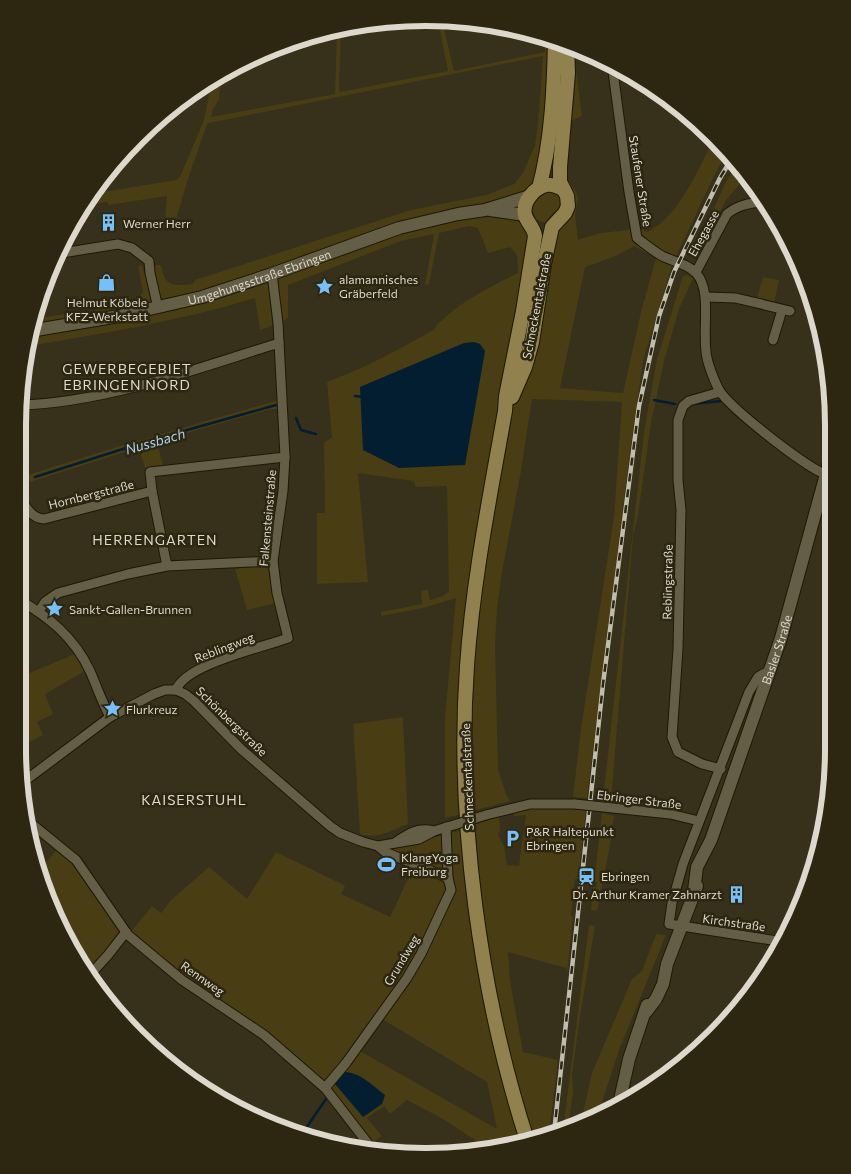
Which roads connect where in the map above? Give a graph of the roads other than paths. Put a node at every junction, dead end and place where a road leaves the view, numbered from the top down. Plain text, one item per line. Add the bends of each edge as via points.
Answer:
1 (555, 48) edge
2 (567, 53) edge
3 (613, 73) edge
4 (564, 190) junction
5 (535, 192) junction
6 (756, 203) edge
7 (485, 210) junction
8 (528, 219) junction
9 (552, 227) junction
10 (66, 252) edge
11 (536, 272) junction
12 (696, 272) junction
13 (272, 274) junction
14 (706, 297) junction
15 (158, 308) junction
16 (38, 330) edge
17 (774, 340) dead end
18 (279, 343) junction
19 (720, 392) junction
20 (27, 405) edge
21 (285, 458) junction
22 (825, 474) edge
23 (825, 485) edge
24 (152, 491) junction
25 (26, 505) edge
26 (273, 561) junction
27 (167, 566) junction
28 (26, 604) edge
29 (39, 611) junction
30 (288, 638) joint
31 (770, 670) junction
32 (176, 690) junction
33 (110, 717) junction
34 (720, 769) junction
35 (27, 779) edge
36 (699, 821) junction
37 (34, 826) edge
38 (446, 827) junction
39 (378, 846) junction
40 (448, 878) junction
41 (680, 927) junction
42 (126, 932) junction
43 (775, 941) edge
44 (94, 970) edge
45 (325, 1088) junction
46 (620, 1097) edge
47 (526, 1135) edge
48 (368, 1143) edge

1 - 5 main road via 551,118 543,172
2 - 4 main road via 560,167 560,182
3 - 12 street, Staufener Straße via 638,238 661,255
4 - 5 main road via 551,185
4 - 9 main road via 568,206
5 - 7 main road, Umgehungsstraße Ebringen
5 - 8 main road via 526,204
6 - 12 street, Ehegasse via 735,208 727,214
7 - 8 main road, Umgehungsstraße Ebringen
7 - 13 main road, Umgehungsstraße Ebringen via 399,228
8 - 9 main road via 538,226
8 - 11 main road, Schneckentalstraße via 534,236
9 - 11 main road, Schneckentalstraße
10 - 15 street via 118,244 132,248 149,261
11 - 47 main road, Schneckentalstraße via 532,342 525,367 505,411 480,553 467,666 466,796 471,860 500,1046
12 - 14 street
13 - 15 main road, Umgehungsstraße Ebringen
13 - 18 street, Falkensteinstraße
14 - 17 street via 736,298 786,311
14 - 19 street via 704,344
15 - 16 main road, Umgehungsstraße Ebringen
18 - 20 street via 151,384 78,399
18 - 21 street, Falkensteinstraße
19 - 22 street via 810,467
19 - 34 street, Reblingstraße via 689,401 683,406 678,420 681,510 678,649 672,737 678,752
21 - 24 street, Hornbergstraße via 157,470 150,472
21 - 26 street, Falkensteinstraße
23 - 31 main road, Basler Straße
24 - 25 street, Hornbergstraße via 44,519 36,517
24 - 27 street
26 - 27 street
26 - 30 street, Falkensteinstraße
27 - 29 street via 58,593
28 - 29 street
29 - 33 street via 79,652
30 - 32 street, Reblingweg via 207,666 180,681
31 - 34 street via 754,683
31 - 41 main road, Basler Straße via 711,840 697,867 694,891
32 - 33 street, Schönbergstraße via 154,694
32 - 39 street, Schönbergstraße via 194,701 241,749 323,821 344,835
33 - 35 street, Schönbergstraße
34 - 36 street
36 - 38 street, Ebringer Straße, bridge via 670,814 575,804 530,804
36 - 41 street via 672,903 669,924
37 - 42 street, Rennweg via 76,860
38 - 39 street via 434,831 416,830 396,842
38 - 40 street, Grundweg
39 - 40 street, Schönbergstraße via 385,852
40 - 45 street, Grundweg via 451,890 407,978
41 - 43 street, Kirchstraße
41 - 46 main road, Basler Straße via 663,984 646,1012 628,1059
42 - 44 street
42 - 45 street, Rennweg via 182,980 264,1035
45 - 48 street, Rennweg

